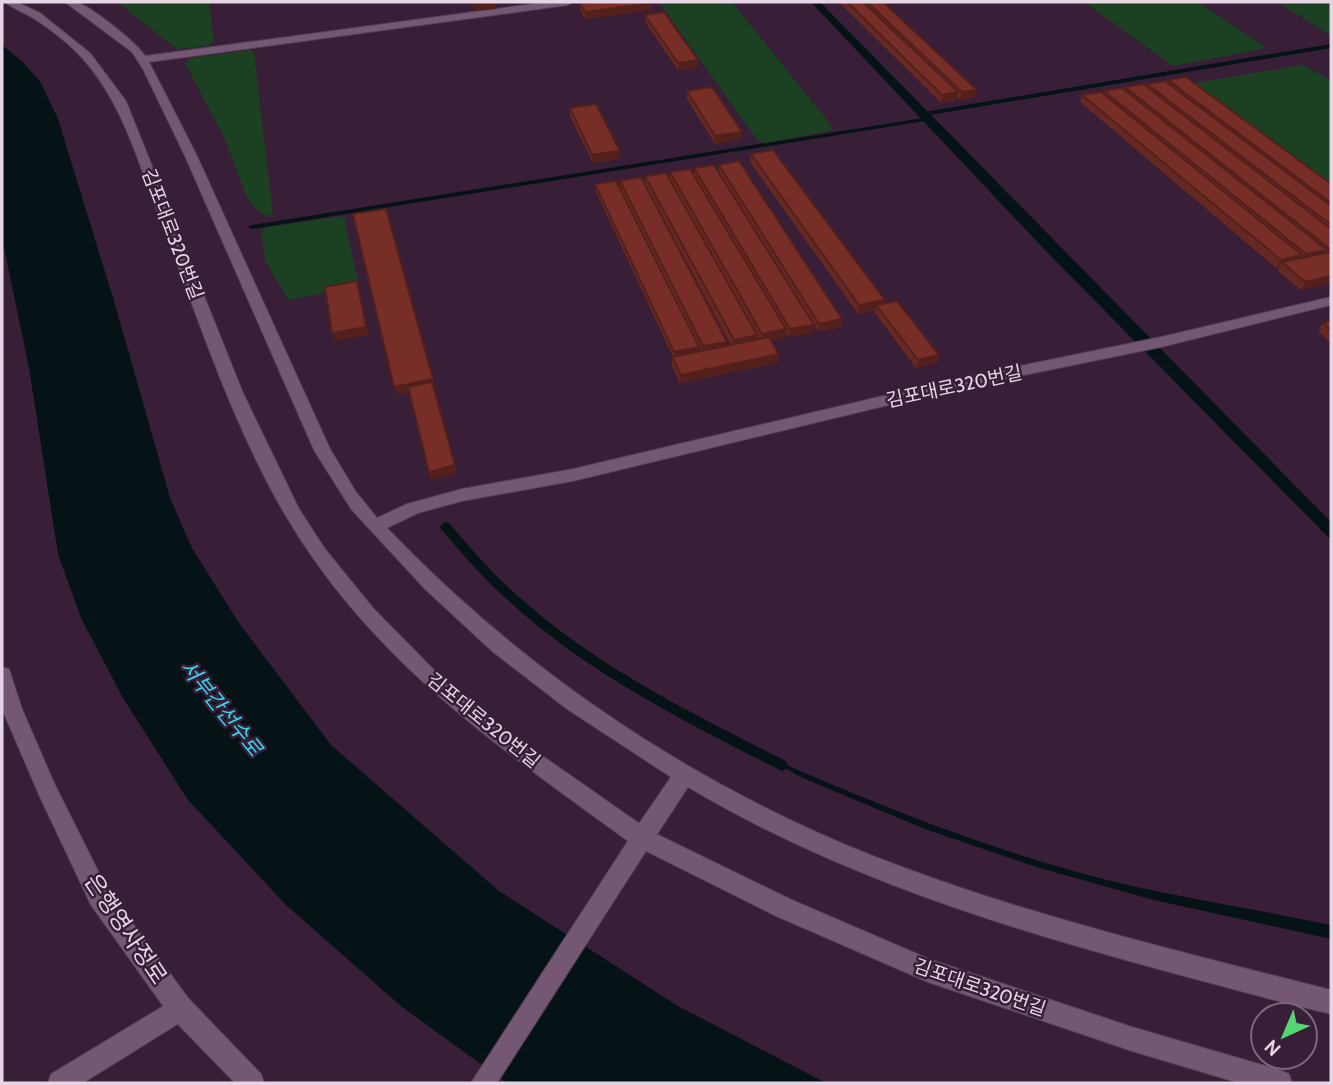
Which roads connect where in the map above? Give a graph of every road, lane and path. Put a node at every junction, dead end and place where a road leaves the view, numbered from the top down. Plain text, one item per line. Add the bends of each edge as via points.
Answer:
1 (9, 2) edge
2 (70, 2) edge
3 (568, 2) edge
4 (142, 60) junction
5 (1331, 301) edge
6 (375, 526) junction
7 (2, 675) edge
8 (684, 775) junction
9 (642, 838) junction
10 (1331, 1002) edge
11 (180, 1008) junction
12 (60, 1083) edge
13 (252, 1083) edge
14 (482, 1083) edge
15 (1280, 1083) edge

1 - 9 street, 김포대로320번길 via 36,15 86,55 120,101 235,393 292,512 319,554 366,613 428,677 507,742
2 - 4 street via 116,33
3 - 4 street
4 - 6 street via 191,156 322,450
5 - 6 street, 김포대로320번길 via 573,475 462,495
6 - 8 street via 494,643 557,693
7 - 11 street, 은행영사정로 via 47,790 99,897
8 - 9 street
8 - 10 street via 805,838 958,898 1135,951
9 - 14 street
9 - 15 street, 김포대로320번길 via 784,908 928,970
11 - 12 street
11 - 13 street, 은행영사정로

